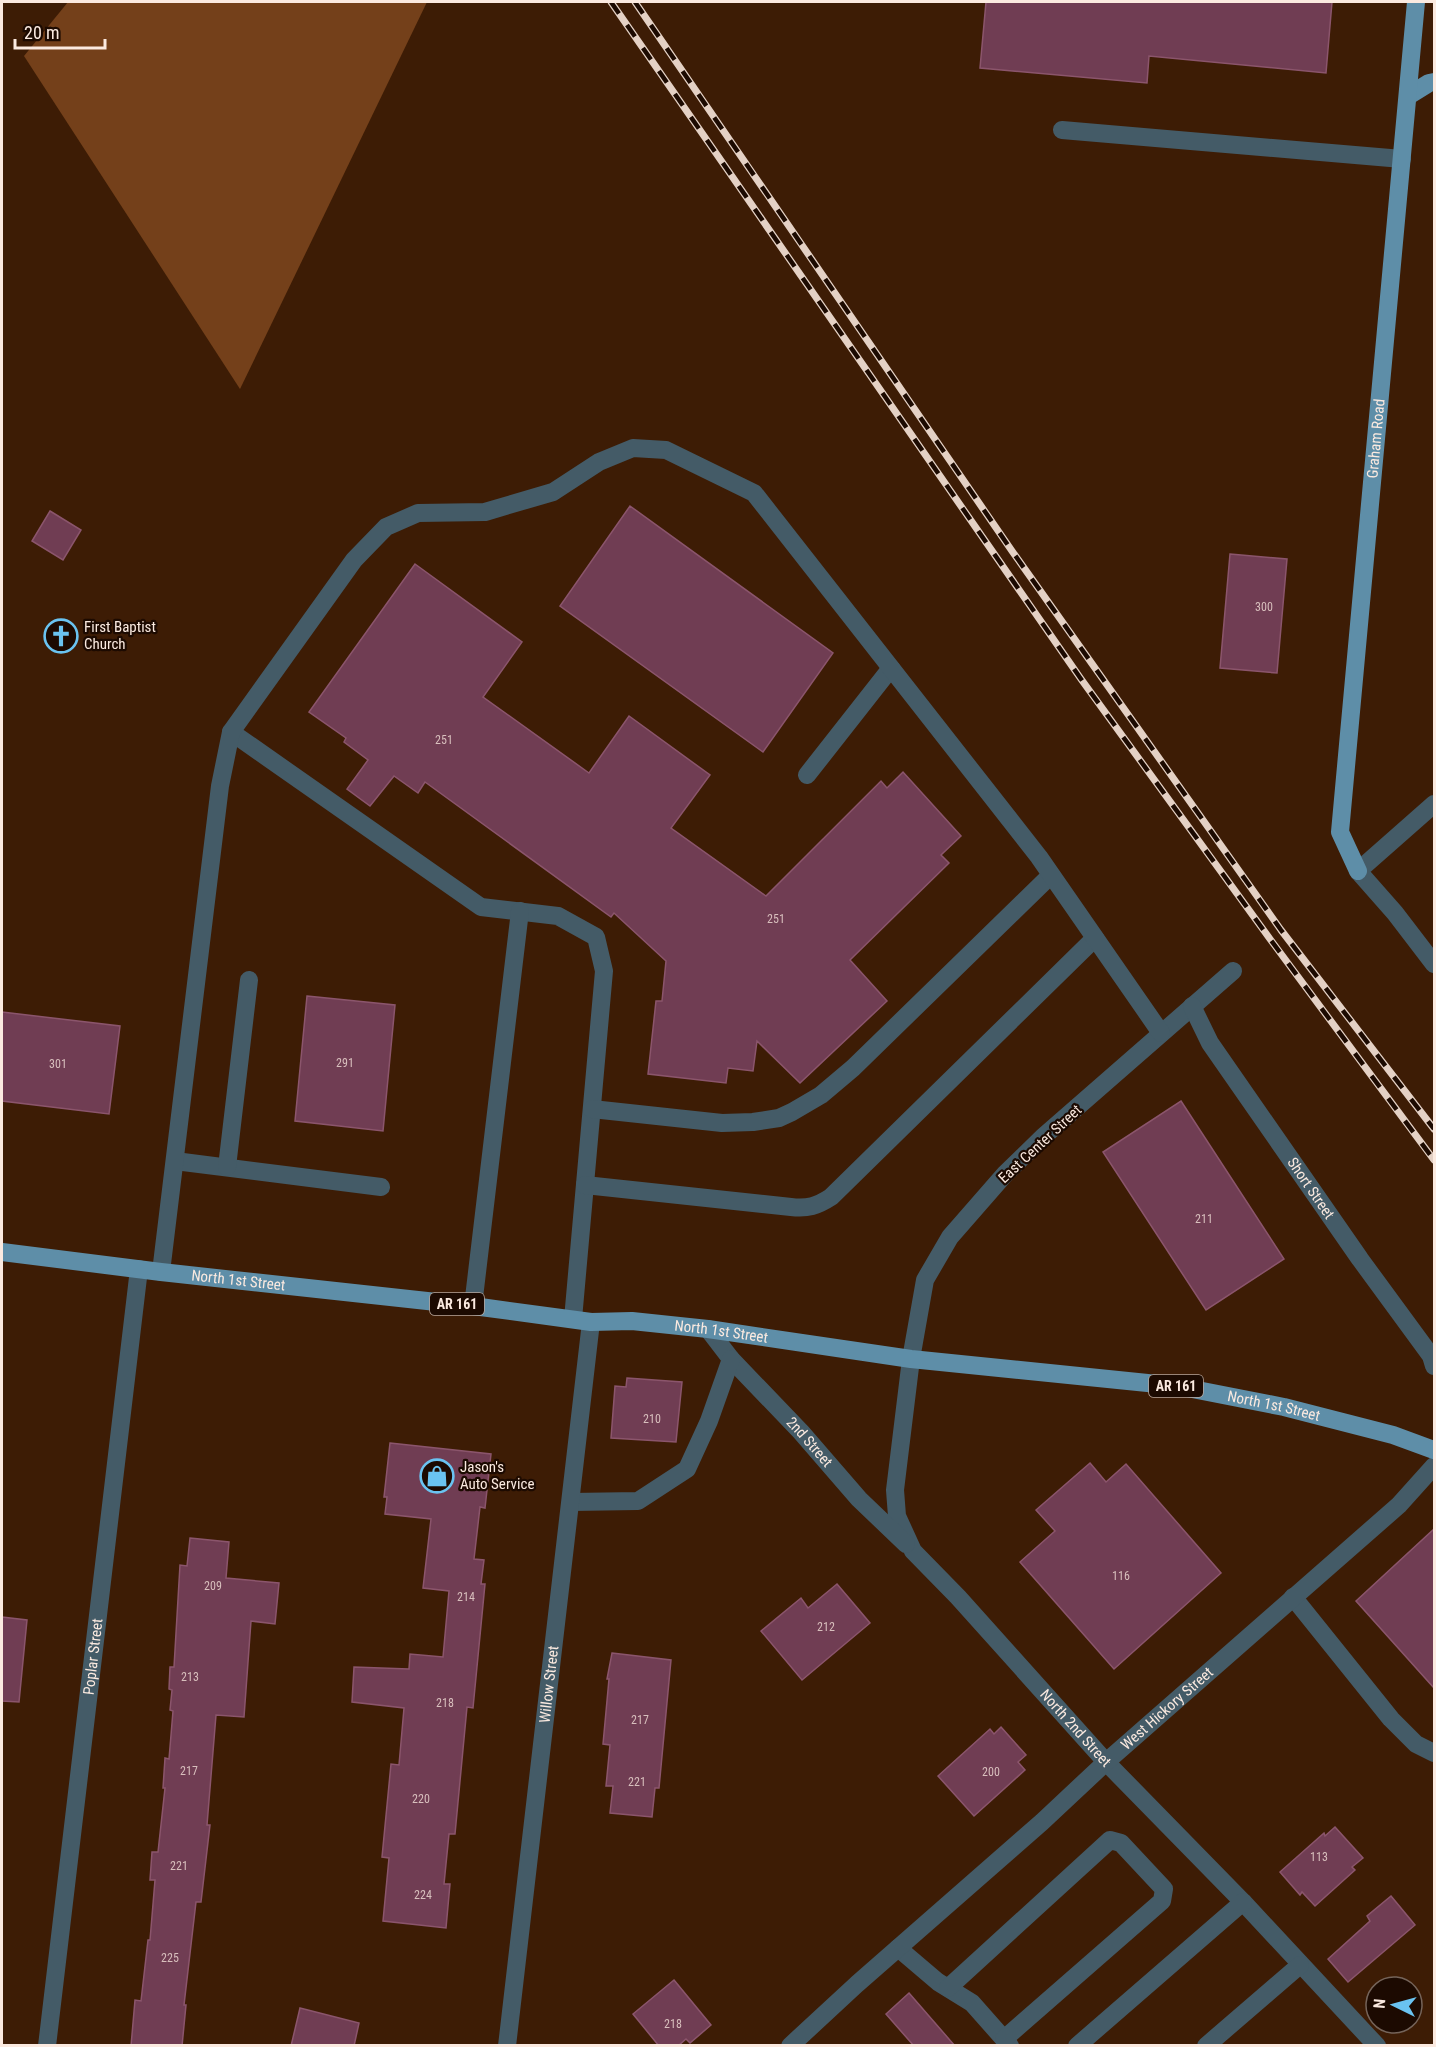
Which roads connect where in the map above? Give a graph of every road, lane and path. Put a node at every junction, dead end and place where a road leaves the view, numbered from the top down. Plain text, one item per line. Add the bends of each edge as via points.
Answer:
1 (1416, 2) edge
2 (1434, 82) edge
3 (1408, 96) junction
4 (1062, 130) dead end
5 (1402, 159) junction
6 (891, 668) junction
7 (231, 732) junction
8 (807, 775) dead end
9 (1434, 804) edge
10 (1359, 871) junction
11 (1051, 875) junction
12 (520, 911) junction
13 (1095, 938) junction
14 (1434, 964) edge
15 (1233, 971) dead end
16 (249, 980) dead end
17 (1192, 1006) junction
18 (1161, 1033) junction
19 (592, 1109) junction
20 (175, 1161) junction
21 (227, 1167) junction
22 (585, 1185) junction
23 (381, 1187) dead end
24 (2, 1252) edge
25 (139, 1269) junction
26 (161, 1272) junction
27 (473, 1306) junction
28 (573, 1320) junction
29 (591, 1322) junction
30 (708, 1329) junction
31 (731, 1359) junction
32 (911, 1359) junction
33 (1434, 1366) edge
34 (1434, 1450) edge
35 (1434, 1466) edge
36 (570, 1502) junction
37 (912, 1551) junction
38 (1293, 1598) junction
39 (1434, 1753) edge
40 (1106, 1762) junction
41 (1243, 1902) junction
42 (898, 1948) junction
43 (1300, 1965) junction
44 (948, 1988) junction
45 (1007, 2042) edge
46 (47, 2046) edge
47 (507, 2046) edge
48 (790, 2046) edge
49 (1077, 2046) edge
50 (1206, 2046) edge
51 (1377, 2046) edge

1 - 3 main road, Graham Road
2 - 3 main road
3 - 5 main road, Graham Road
4 - 5 street
5 - 10 main road, Graham Road via 1340,832
6 - 7 street via 754,493 666,450 633,448 599,462 553,492 485,512 418,513 386,527 354,560
6 - 8 street
6 - 11 street
7 - 12 street via 481,907
7 - 20 street via 220,786
9 - 10 street
10 - 14 street
11 - 13 street
11 - 19 street via 853,1068 821,1095 792,1112 737,1124
12 - 19 street via 558,916 596,937 604,971
12 - 27 street
13 - 18 street
13 - 22 street via 831,1197 816,1207
15 - 17 street, East Center Street
16 - 21 street
17 - 18 street, East Center Street
17 - 33 street, Short Street via 1210,1043 1431,1356
18 - 32 street, East Center Street via 1036,1144 950,1237 925,1280
19 - 22 street
20 - 21 street
20 - 26 street
21 - 23 street
22 - 28 street
24 - 25 main road, North 1st Street / AR 161
25 - 26 main road, North 1st Street / AR 161
25 - 46 street, Poplar Street
26 - 27 main road, North 1st Street / AR 161
27 - 28 main road, North 1st Street / AR 161
28 - 29 main road, North 1st Street / AR 161
29 - 30 main road, North 1st Street / AR 161 via 632,1321
29 - 36 street, Willow Street
30 - 31 street, 2nd Street
30 - 32 main road, North 1st Street / AR 161
31 - 36 street via 687,1469 638,1501
31 - 37 street, 2nd Street
32 - 34 main road, North 1st Street / AR 161 via 1177,1386 1284,1407 1393,1435
32 - 37 street, North 2nd Street via 895,1490 897,1516
35 - 38 street, West Hickory Street via 1399,1505
36 - 47 street, Willow Street
37 - 40 street, North 2nd Street
38 - 39 street via 1391,1719 1416,1744
38 - 40 street, West Hickory Street
40 - 41 street, North 2nd Street
40 - 42 street, West Hickory Street
41 - 43 street, North 2nd Street
41 - 49 street
42 - 44 street
42 - 48 street, West Hickory Street
43 - 50 street
43 - 51 street, North 2nd Street
44 - 45 street via 972,2003
44 - 45 street via 1110,1840 1121,1843 1164,1889 1162,1901

